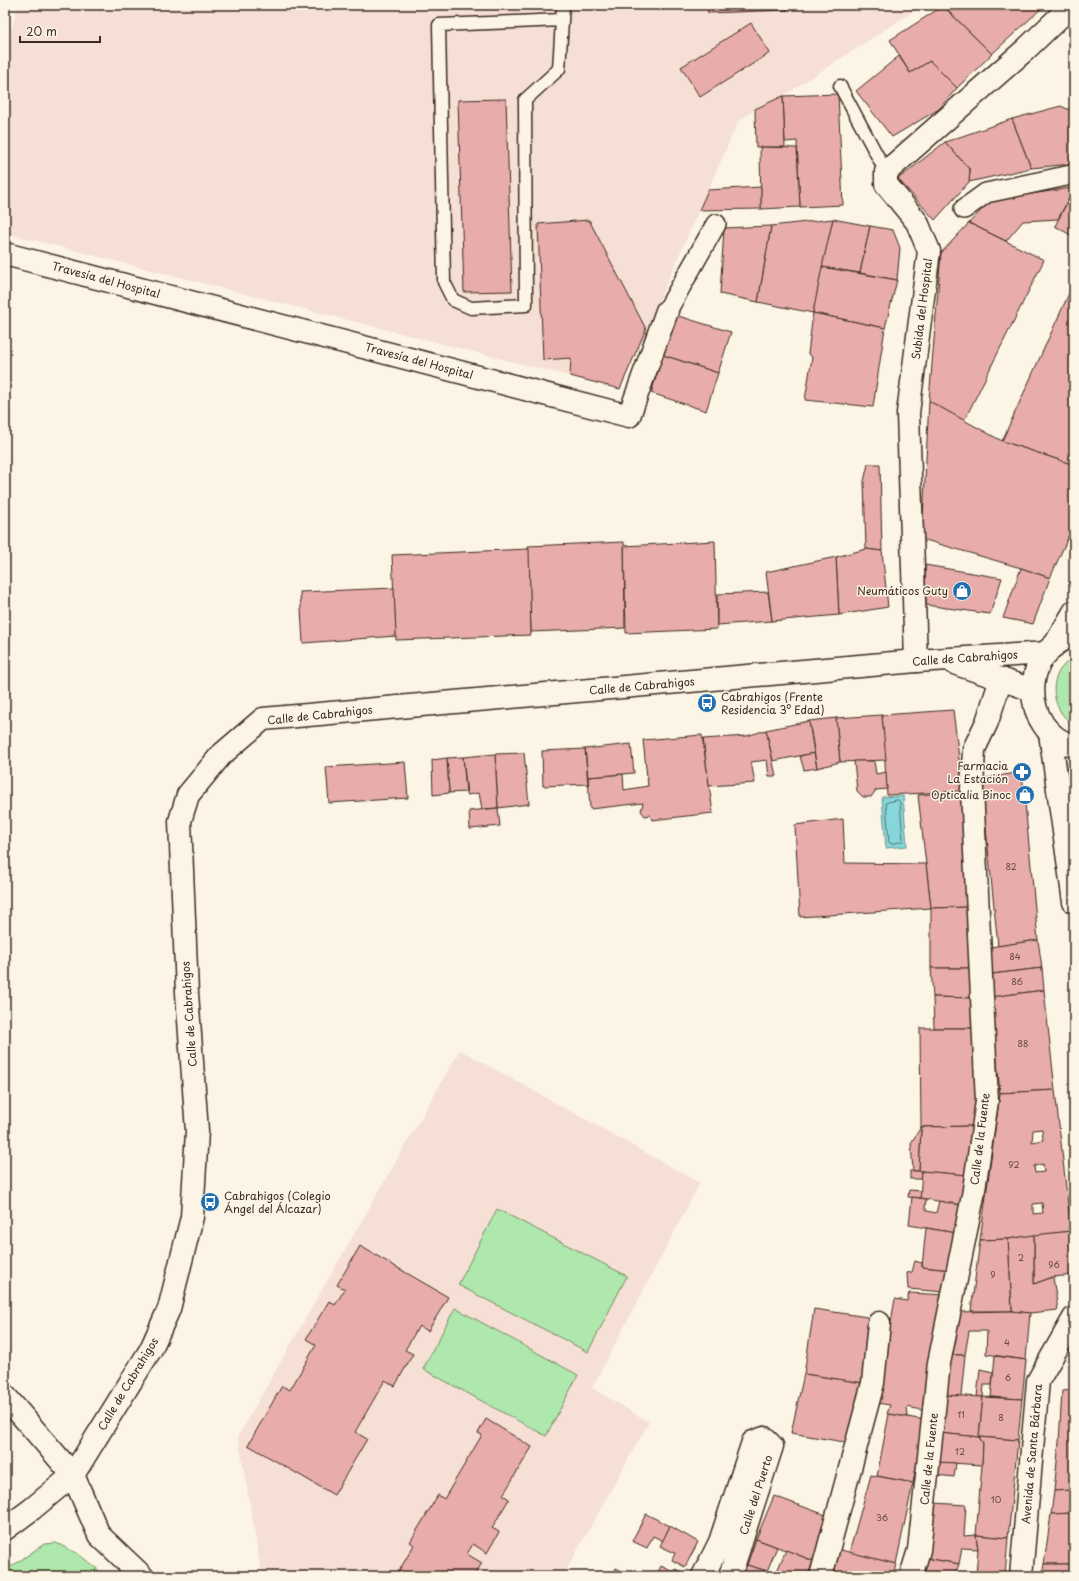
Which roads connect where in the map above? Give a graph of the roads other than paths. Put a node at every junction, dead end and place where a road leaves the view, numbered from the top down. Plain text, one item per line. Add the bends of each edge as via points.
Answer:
1 (563, 5) edge
2 (1072, 5) edge
3 (562, 20) junction
4 (840, 86) dead end
5 (886, 172) junction
6 (1074, 177) edge
7 (964, 210) dead end
8 (716, 224) dead end
9 (5, 254) edge
10 (667, 311) joint
11 (1074, 612) edge
12 (1074, 636) edge
13 (1051, 650) junction
14 (943, 660) junction
15 (916, 661) junction
16 (1001, 679) junction
17 (1032, 690) junction
18 (1050, 734) junction
19 (1074, 746) edge
20 (1074, 902) edge
21 (1074, 1318) edge
22 (879, 1323) dead end
23 (5, 1396) edge
24 (73, 1475) junction
25 (5, 1529) edge
26 (142, 1576) edge
27 (703, 1576) edge
28 (730, 1576) edge
29 (821, 1576) edge
30 (912, 1576) edge
31 (1021, 1576) edge

1 - 3 lane
2 - 5 street via 1025,50
3 - 3 lane via 559,69 525,100 526,305 471,308 453,300 444,282 439,25
4 - 5 lane
5 - 15 street, Subida del Hospital via 886,184 917,222 930,251 908,413
6 - 7 street via 1071,175 986,193
8 - 10 street, Travesía del Hospital
9 - 10 street, Travesía del Hospital via 629,416
11 - 13 street
12 - 13 street
13 - 14 street, Calle de Cabrahigos
13 - 17 street via 1039,664
14 - 15 street, Calle de Cabrahigos
14 - 16 street
15 - 24 street, Calle de Cabrahigos via 263,719 221,756 188,795 180,821 187,993 197,1131 192,1217 169,1309 151,1350
16 - 17 street
16 - 30 street, Calle de la Fuente via 987,722 974,749 972,789 987,1101 973,1196 939,1363 919,1550
17 - 18 street via 1034,706 1040,721
18 - 19 street
18 - 20 street
21 - 31 street, Avenida de Santa Bárbara via 1038,1381
22 - 29 street via 873,1383
23 - 24 street
24 - 25 street, Calle de Cabrahigos
24 - 26 street via 99,1535
27 - 28 street, Calle del Puerto via 720,1542 752,1442 764,1438 772,1446

